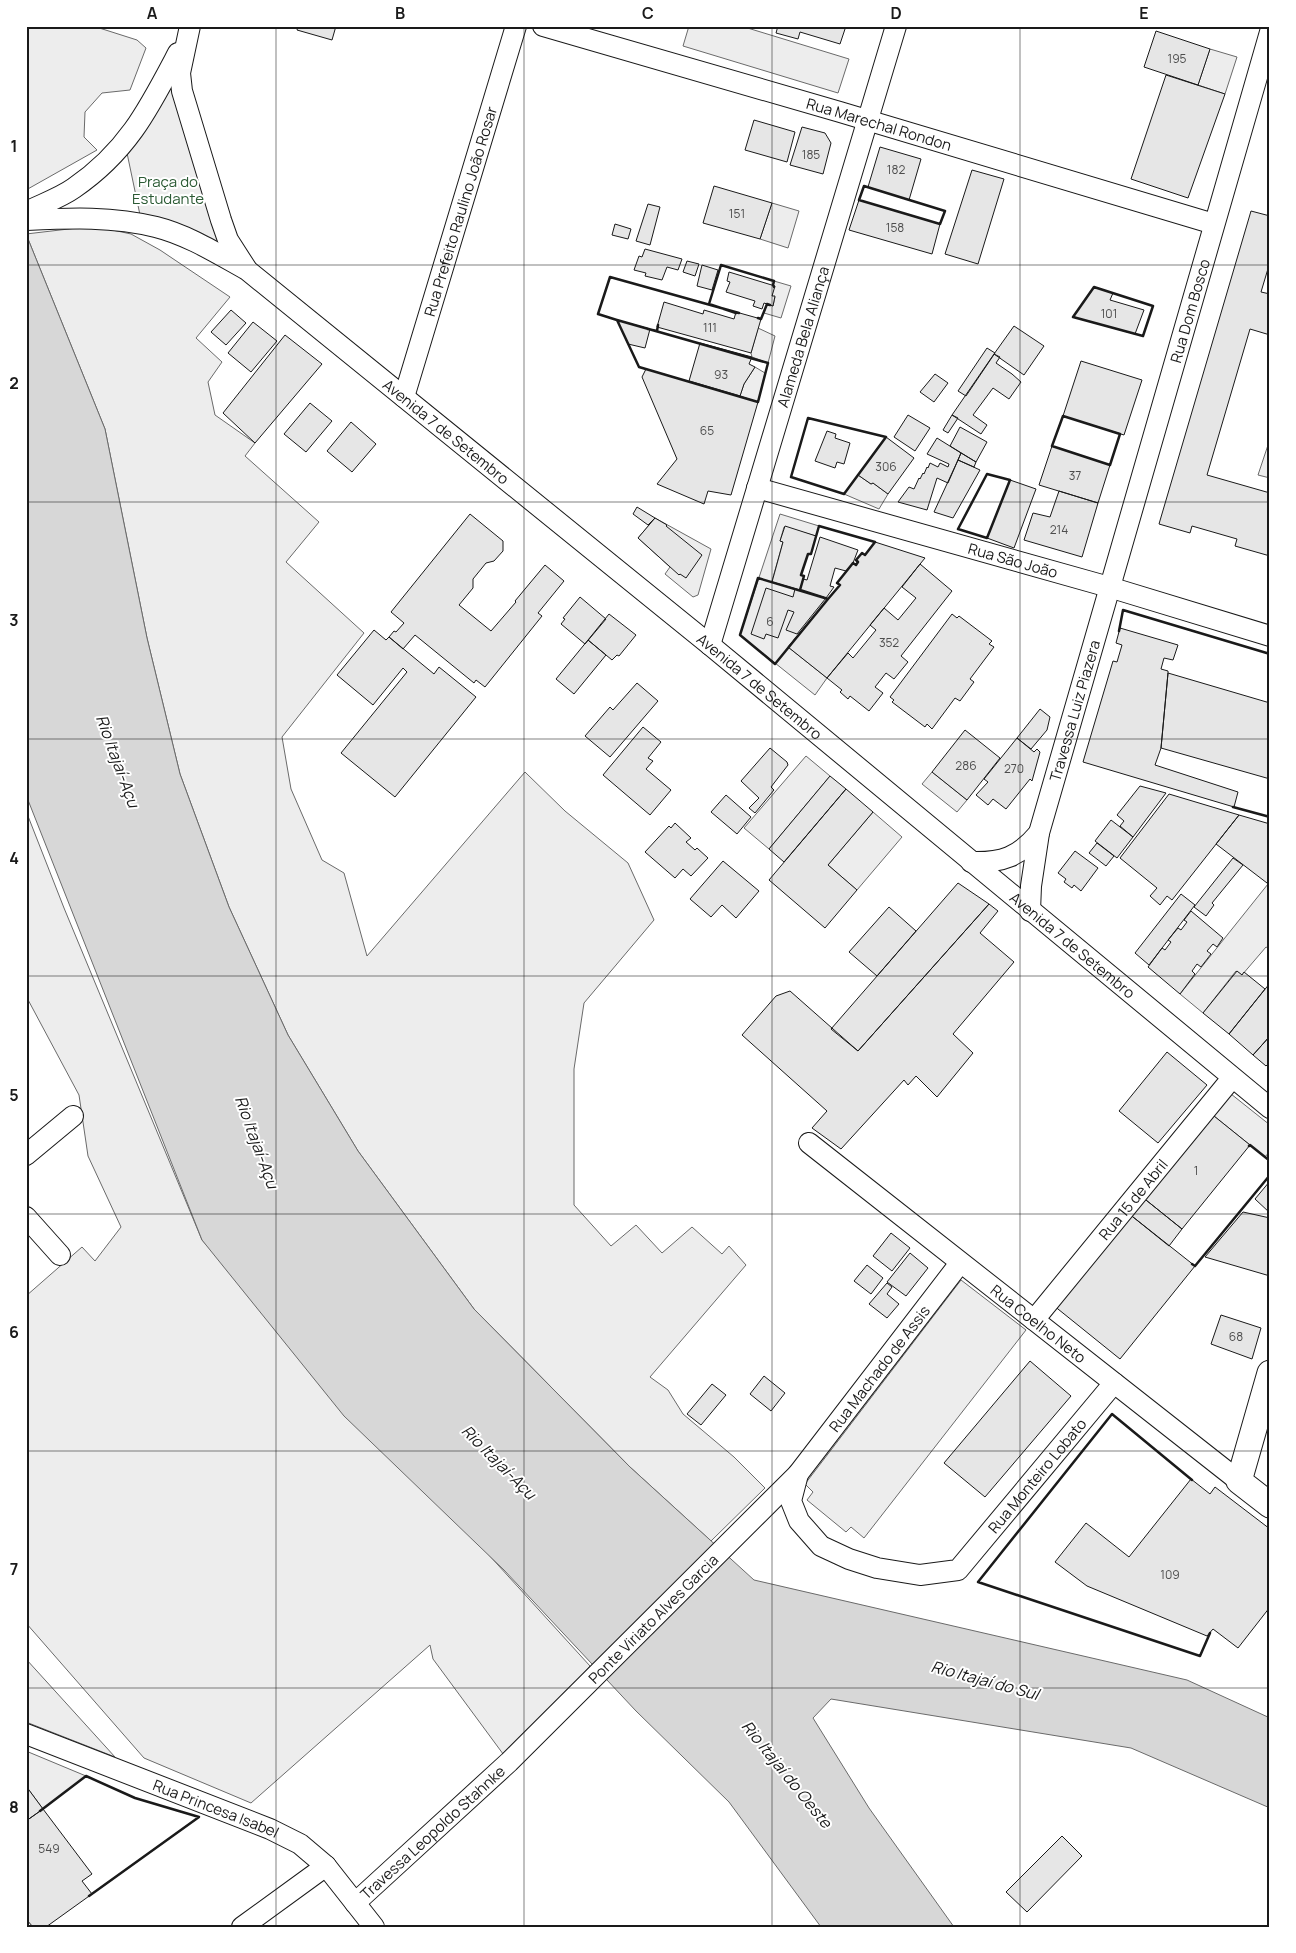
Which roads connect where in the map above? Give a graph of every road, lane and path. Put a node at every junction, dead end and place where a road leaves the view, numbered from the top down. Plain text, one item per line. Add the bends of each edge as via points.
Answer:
1 (516, 26) edge
2 (543, 26) edge
3 (896, 26) edge
4 (188, 31) edge
5 (1270, 32) edge
6 (868, 120) junction
7 (26, 212) edge
8 (26, 220) edge
9 (1214, 224) junction
10 (247, 270) junction
11 (404, 397) junction
12 (757, 488) junction
13 (1108, 587) junction
14 (1270, 636) edge
15 (710, 645) junction
16 (1039, 833) junction
17 (972, 862) junction
18 (1030, 911) junction
19 (1232, 1078) junction
20 (1270, 1108) edge
21 (73, 1116) dead end
22 (809, 1143) dead end
23 (26, 1155) edge
24 (26, 1217) edge
25 (60, 1255) dead end
26 (960, 1263) junction
27 (1034, 1320) junction
28 (1270, 1373) edge
29 (1114, 1383) junction
30 (798, 1474) junction
31 (1239, 1481) junction
32 (1270, 1505) edge
33 (26, 1734) edge
34 (509, 1762) joint
35 (326, 1866) junction
36 (355, 1903) junction
37 (242, 1927) edge
38 (374, 1927) edge

1 - 11 street, Rua Prefeito Raulino João Rosar
2 - 6 street, Rua Marechal Rondon
3 - 6 street, Alameda Bela Aliança
4 - 7 street via 144,117 124,144 73,188
4 - 10 street via 180,73 182,91 228,240
5 - 9 street, Rua Dom Bosco
6 - 9 street, Rua Marechal Rondon
6 - 12 street, Alameda Bela Aliança
8 - 10 street via 96,218 158,227 197,243
9 - 13 street, Rua Dom Bosco
10 - 11 street, Avenida 7 de Setembro
11 - 15 street, Avenida 7 de Setembro
12 - 13 street, Rua São João
12 - 15 street, Alameda Bela Aliança
13 - 14 street, Rua São João
13 - 16 street, Travessa Luiz Piazera
15 - 17 street, Avenida 7 de Setembro
16 - 17 street, Travessa Luiz Piazera via 1017,854 988,863
16 - 18 street, Travessa Luiz Piazera
17 - 18 street, Avenida 7 de Setembro
18 - 19 street, Avenida 7 de Setembro
19 - 20 street, Avenida 7 de Setembro
19 - 27 street, Rua 15 de Abril
21 - 23 street
22 - 26 street, Rua Coelho Neto
24 - 25 street
26 - 27 street, Rua Coelho Neto
26 - 30 street, Rua Machado de Assis
27 - 29 street, Rua Coelho Neto
28 - 31 main road
29 - 30 street, Rua Monteiro Lobato via 958,1570 920,1575 877,1568 821,1546 799,1521 791,1501
29 - 31 street, Rua Coelho Neto
30 - 34 street, Ponte Viriato Alves Garcia
31 - 32 main road, Rua Coelho Neto
33 - 35 street, Rua Princesa Isabel via 270,1829 300,1844
34 - 36 street, Travessa Leopoldo Stahnke
35 - 36 street, Rua Princesa Isabel
35 - 37 street
36 - 38 street, Rua Princesa Isabel

